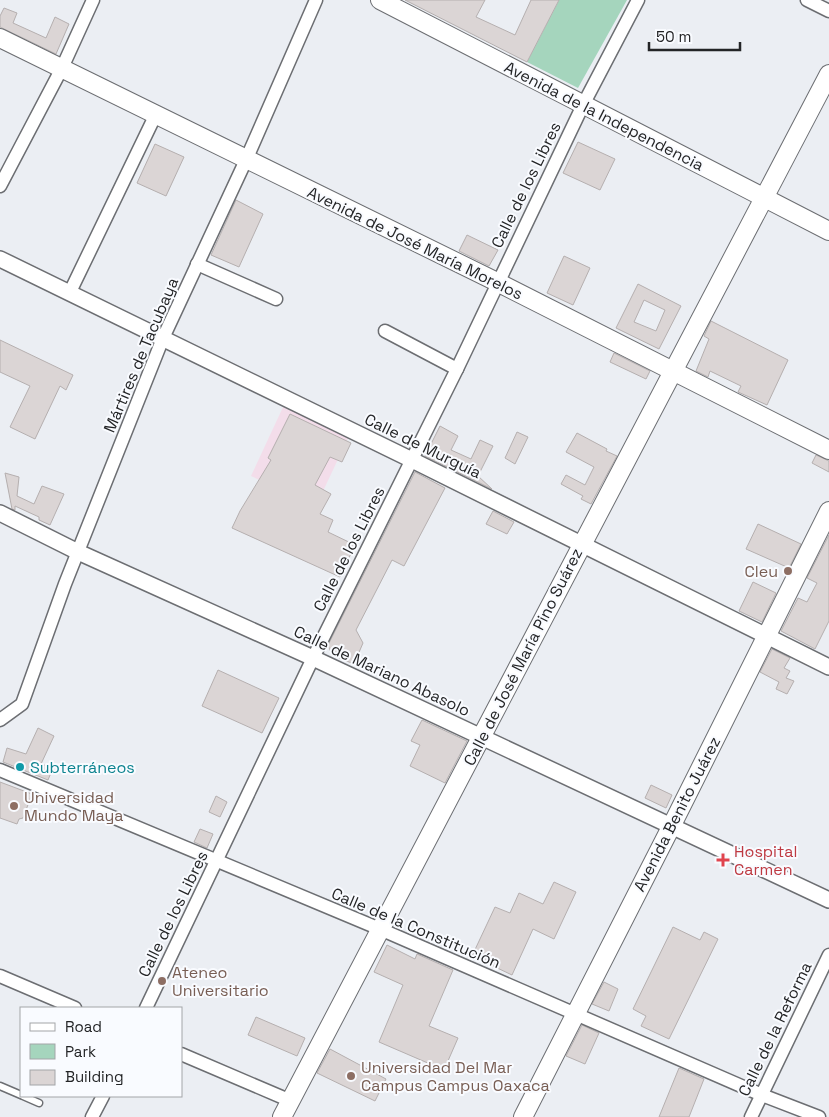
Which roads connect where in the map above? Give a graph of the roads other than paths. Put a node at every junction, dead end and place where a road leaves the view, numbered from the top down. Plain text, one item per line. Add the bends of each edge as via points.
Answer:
1 (93, 0) edge
2 (316, 0) edge
3 (380, 0) edge
4 (638, 0) edge
5 (808, 0) edge
6 (829, 11) edge
7 (0, 38) edge
8 (62, 68) junction
9 (829, 74) edge
10 (583, 105) junction
11 (156, 114) junction
12 (246, 160) junction
13 (0, 186) edge
14 (765, 198) junction
15 (829, 230) edge
16 (0, 259) edge
17 (197, 264) junction
18 (497, 282) junction
19 (70, 292) junction
20 (276, 299) dead end
21 (385, 331) dead end
22 (163, 338) junction
23 (457, 369) junction
24 (673, 370) junction
25 (829, 450) edge
26 (412, 460) junction
27 (829, 511) edge
28 (0, 513) edge
29 (581, 544) junction
30 (78, 552) junction
31 (766, 635) junction
32 (313, 658) junction
33 (829, 667) edge
34 (0, 720) edge
35 (482, 737) junction
36 (0, 770) edge
37 (672, 828) junction
38 (216, 862) junction
39 (829, 900) edge
40 (380, 929) junction
41 (829, 955) edge
42 (0, 976) edge
43 (73, 1007) edge
44 (146, 1007) edge
45 (575, 1013) junction
46 (182, 1055) edge
47 (0, 1086) edge
48 (20, 1094) edge
49 (762, 1094) junction
50 (26, 1097) edge
51 (102, 1097) edge
52 (39, 1103) dead end
53 (287, 1112) edge
54 (92, 1117) edge
55 (523, 1117) edge
56 (751, 1117) edge
57 (819, 1117) edge

1 - 8 street
2 - 12 street, Mártires de Tacubaya
3 - 10 main road, Avenida de la Independencia
4 - 10 street, Calle de los Libres
5 - 6 street
7 - 8 main road, Avenida de José María Morelos
8 - 11 main road, Avenida de José María Morelos
8 - 13 street
9 - 14 main road, Calle de José María Pino Suárez
10 - 14 main road, Avenida de la Independencia
10 - 18 street, Calle de los Libres
11 - 12 main road, Avenida de José María Morelos
11 - 19 street
12 - 17 street, Mártires de Tacubaya
12 - 18 main road, Avenida de José María Morelos
14 - 15 main road, Avenida de la Independencia
14 - 24 main road, Calle de José María Pino Suárez
16 - 19 street, Calle de Murguía
17 - 20 street
17 - 22 street, Mártires de Tacubaya
18 - 23 street, Calle de los Libres
18 - 24 main road, Avenida de José María Morelos
19 - 22 street, Calle de Murguía
21 - 23 street
22 - 26 street, Calle de Murguía
22 - 30 street, Mártires de Tacubaya
23 - 26 street, Calle de los Libres
24 - 25 main road, Avenida de José María Morelos
24 - 29 main road, Calle de José María Pino Suárez
26 - 29 street, Calle de Murguía
26 - 32 street, Calle de los Libres
27 - 31 main road, Avenida Benito Juárez
28 - 30 street, Calle de Mariano Abasolo
29 - 31 street, Calle de Murguía
29 - 35 main road, Calle de José María Pino Suárez
30 - 32 street, Calle de Mariano Abasolo
30 - 34 street, Mártires de Tacubaya via 22,704
31 - 33 street, Calle de Murguía
31 - 37 main road, Avenida Benito Juárez
32 - 35 street, Calle de Mariano Abasolo
32 - 38 street, Calle de los Libres
35 - 37 street, Calle de Mariano Abasolo
35 - 40 main road, Calle de José María Pino Suárez
36 - 38 street, Calle de la Constitución
37 - 39 street, Calle de Mariano Abasolo
37 - 45 main road, Avenida Benito Juárez
38 - 40 street, Calle de la Constitución
38 - 44 street, Calle de los Libres
40 - 45 street, Calle de la Constitución
40 - 53 main road, Calle de José María Pino Suárez
41 - 49 street, Calle de la Reforma
42 - 43 street
45 - 49 street, Calle de la Constitución
45 - 55 main road, Avenida Benito Juárez
46 - 53 street
47 - 48 lane
49 - 56 street, Calle de la Reforma
49 - 57 street, Calle de la Constitución
50 - 52 lane
51 - 54 street

